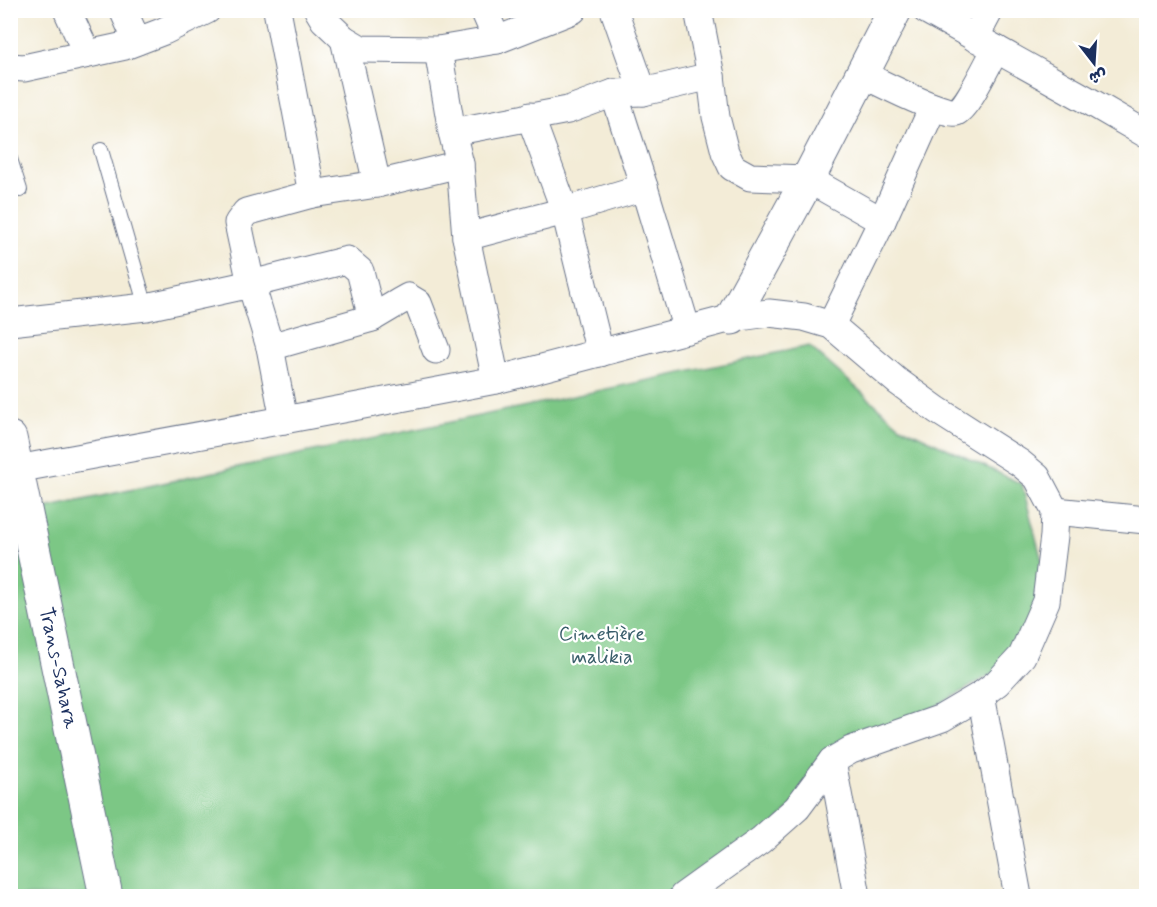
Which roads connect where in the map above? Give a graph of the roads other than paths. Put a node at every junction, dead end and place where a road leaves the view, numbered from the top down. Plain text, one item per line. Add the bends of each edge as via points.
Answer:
1 (67, 10) edge
2 (123, 10) edge
3 (207, 10) edge
4 (277, 10) edge
5 (318, 10) edge
6 (484, 10) edge
7 (573, 10) edge
8 (614, 10) edge
9 (698, 10) edge
10 (894, 10) edge
11 (926, 10) edge
12 (990, 10) edge
13 (344, 39) junction
14 (497, 40) junction
15 (137, 41) junction
16 (985, 43) junction
17 (438, 50) junction
18 (87, 54) junction
19 (10, 67) edge
20 (862, 74) junction
21 (711, 76) junction
22 (643, 92) junction
23 (614, 93) junction
24 (933, 107) junction
25 (530, 116) junction
26 (452, 132) junction
27 (1146, 134) edge
28 (101, 150) dead end
29 (10, 159) edge
30 (460, 164) junction
31 (808, 179) junction
32 (377, 184) junction
33 (644, 187) junction
34 (20, 190) dead end
35 (312, 194) junction
36 (565, 211) junction
37 (882, 221) junction
38 (465, 237) junction
39 (251, 284) junction
40 (146, 307) junction
41 (372, 318) junction
42 (732, 318) junction
43 (10, 322) edge
44 (831, 325) junction
45 (687, 330) junction
46 (270, 347) junction
47 (436, 350) dead end
48 (600, 353) junction
49 (496, 380) junction
50 (284, 420) junction
51 (14, 454) edge
52 (1055, 512) junction
53 (1146, 520) edge
54 (981, 695) junction
55 (832, 761) junction
56 (106, 897) edge
57 (683, 897) edge
58 (857, 897) edge
59 (1018, 897) edge

1 - 18 street
2 - 15 street
3 - 15 street
4 - 35 street
5 - 13 street
6 - 14 street
7 - 14 street
8 - 22 street
9 - 21 street
10 - 20 main road
11 - 16 street
12 - 16 street
13 - 17 street via 361,49
13 - 32 street
14 - 17 street
15 - 18 street
16 - 24 street via 965,105 949,113
16 - 27 street
17 - 26 street
18 - 19 street via 24,68
20 - 24 street
20 - 31 main road
21 - 22 street
21 - 31 street via 716,117 732,167 750,177
22 - 23 street
23 - 25 street via 568,110
23 - 33 street
24 - 37 street
25 - 26 street
25 - 36 street
26 - 30 street
28 - 40 lane
29 - 34 lane
30 - 32 street
30 - 38 street
31 - 37 street
31 - 42 main road
32 - 35 street
33 - 36 street
33 - 45 street
35 - 39 street via 246,212 238,223
36 - 38 street
36 - 48 street
37 - 44 street
38 - 49 street
39 - 40 street
39 - 41 street via 348,260 360,271
39 - 46 street
40 - 43 street
41 - 46 street
41 - 47 street via 408,297 418,303
42 - 44 street via 769,313
42 - 45 street
44 - 52 street via 905,387 1037,477
45 - 48 street
46 - 50 street
48 - 49 street
49 - 50 street
50 - 51 street
51 - 56 main road, Trans-Sahara
52 - 53 street
52 - 54 street via 1046,601 1022,656
54 - 55 street via 942,718 851,750
54 - 59 street
55 - 57 street via 788,816
55 - 58 street

